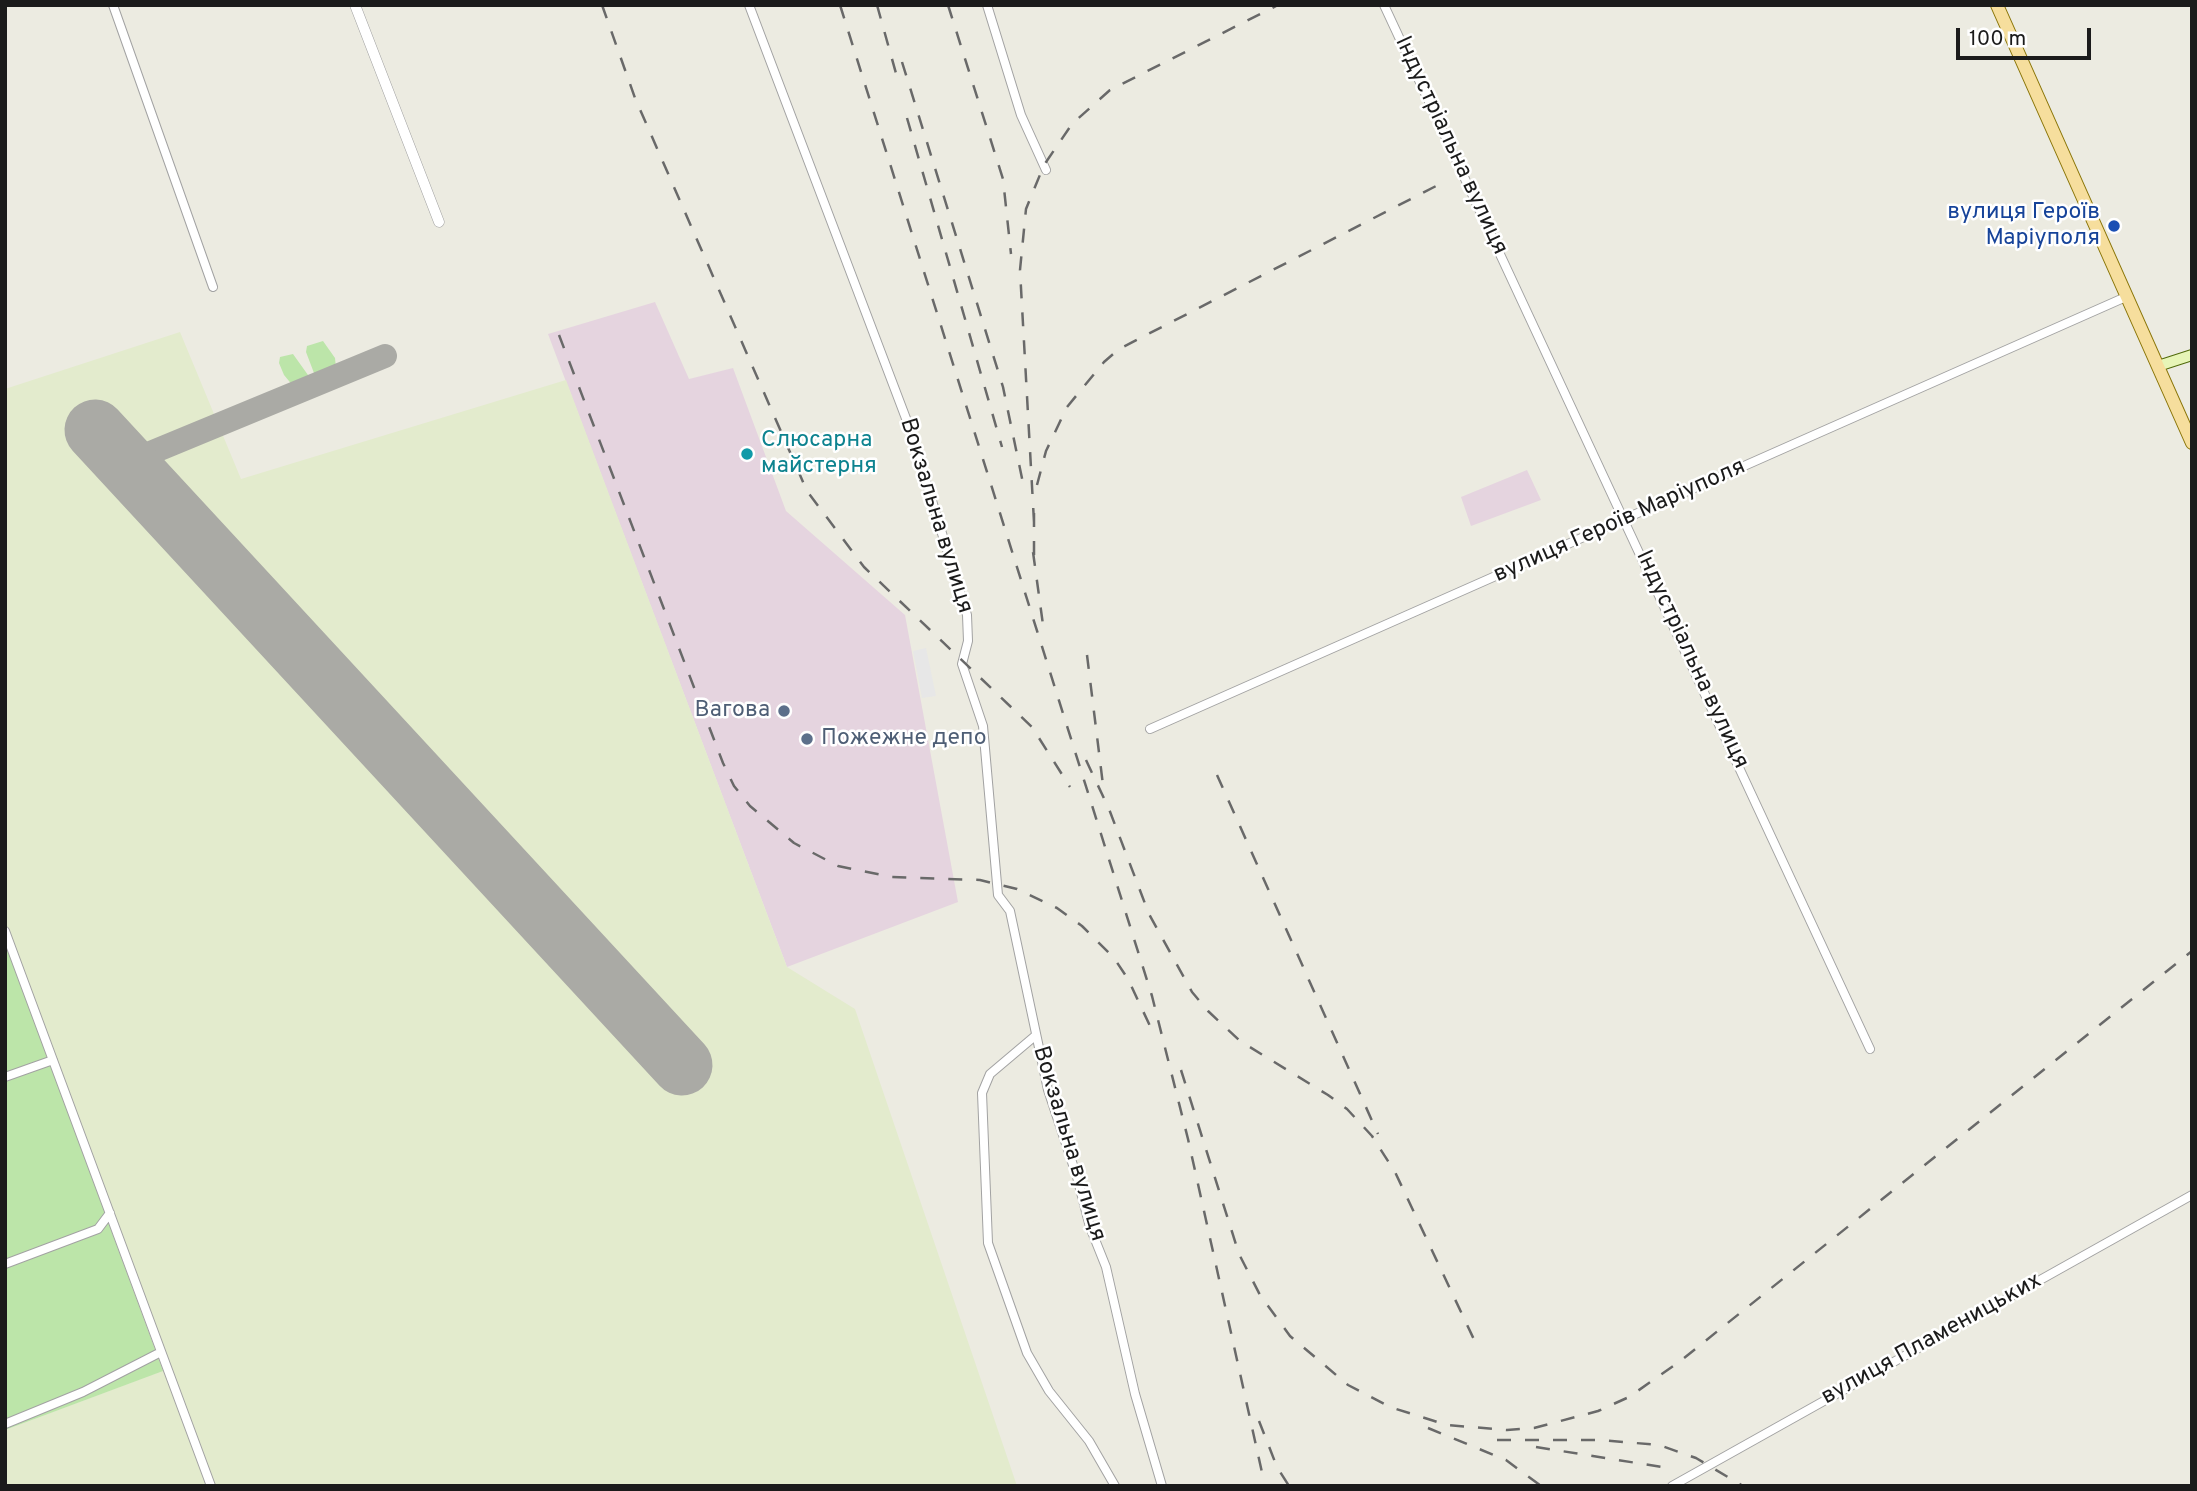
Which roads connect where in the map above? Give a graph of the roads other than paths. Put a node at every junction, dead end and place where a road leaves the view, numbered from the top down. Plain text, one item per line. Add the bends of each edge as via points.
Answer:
1 (113, 5) edge
2 (355, 5) edge
3 (748, 5) edge
4 (987, 5) edge
5 (1384, 5) edge
6 (1997, 5) edge
7 (1046, 170) dead end
8 (439, 222) dead end
9 (213, 287) dead end
10 (2128, 296) junction
11 (2192, 355) edge
12 (2158, 366) junction
13 (2192, 443) edge
14 (1626, 519) junction
15 (1150, 729) dead end
16 (5, 931) edge
17 (1035, 1036) junction
18 (1870, 1049) dead end
19 (53, 1060) junction
20 (5, 1077) edge
21 (2192, 1195) edge
22 (110, 1213) junction
23 (5, 1264) edge
24 (161, 1352) junction
25 (5, 1424) edge
26 (211, 1486) edge
27 (1115, 1486) edge
28 (1162, 1486) edge
29 (1672, 1486) edge

1 - 9 street
2 - 8 street
3 - 17 street, Вокзальна вулиця via 910,429 967,615 968,641 962,664 983,726 998,895 1007,904 1014,925
4 - 7 street via 1021,115
5 - 14 street, Індустріальна вулиця
6 - 10 main road
10 - 12 main road
10 - 14 street, вулиця Героїв Маріуполя
11 - 12 main road
12 - 13 main road
14 - 15 street, вулиця Героїв Маріуполя
14 - 18 street, Індустріальна вулиця
16 - 19 street
17 - 27 street via 990,1074 982,1093 988,1243 1027,1353
17 - 28 street, Вокзальна вулиця via 1090,1227 1106,1267
19 - 20 street
19 - 22 street
21 - 29 street, вулиця Пламеницьких
22 - 23 street via 98,1229
22 - 24 street
24 - 25 street via 83,1392
24 - 26 street

